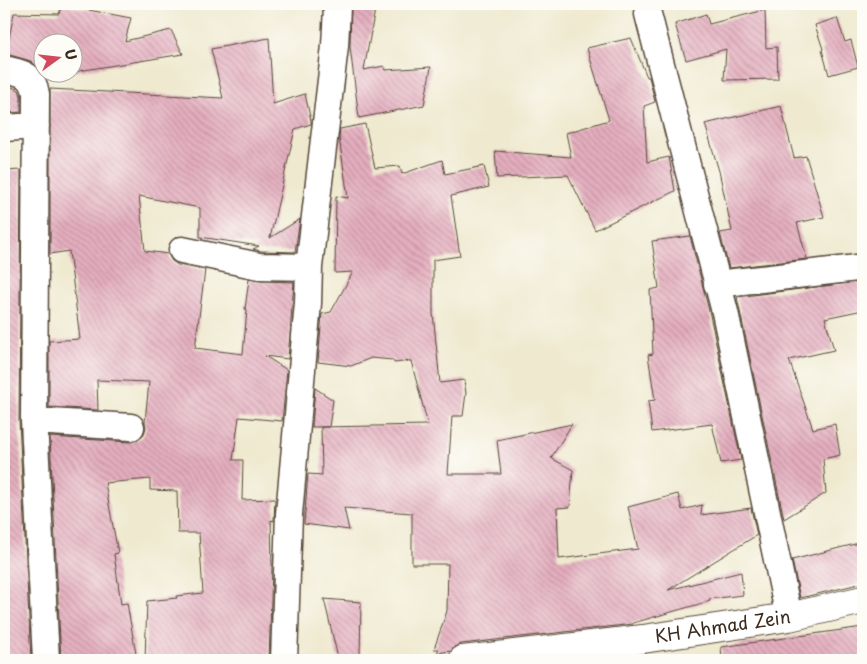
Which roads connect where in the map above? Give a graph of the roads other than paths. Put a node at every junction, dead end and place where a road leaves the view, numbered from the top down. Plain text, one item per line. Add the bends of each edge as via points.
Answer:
1 (336, 4) edge
2 (648, 14) dead end
3 (4, 69) edge
4 (36, 126) junction
5 (4, 128) edge
6 (182, 250) dead end
7 (309, 267) junction
8 (857, 268) dead end
9 (717, 284) junction
10 (34, 421) junction
11 (131, 428) dead end
12 (863, 600) edge
13 (789, 617) junction
14 (46, 660) edge
15 (284, 660) edge
16 (463, 660) edge

1 - 7 street via 335,46
2 - 9 street
3 - 4 street via 22,73 35,84
4 - 5 street
4 - 10 street
6 - 7 street via 259,266
7 - 15 street via 289,514
8 - 9 street
9 - 13 street
10 - 11 street
10 - 14 street
12 - 13 street, KH Ahmad Zein
13 - 16 street, KH Ahmad Zein via 643,639

